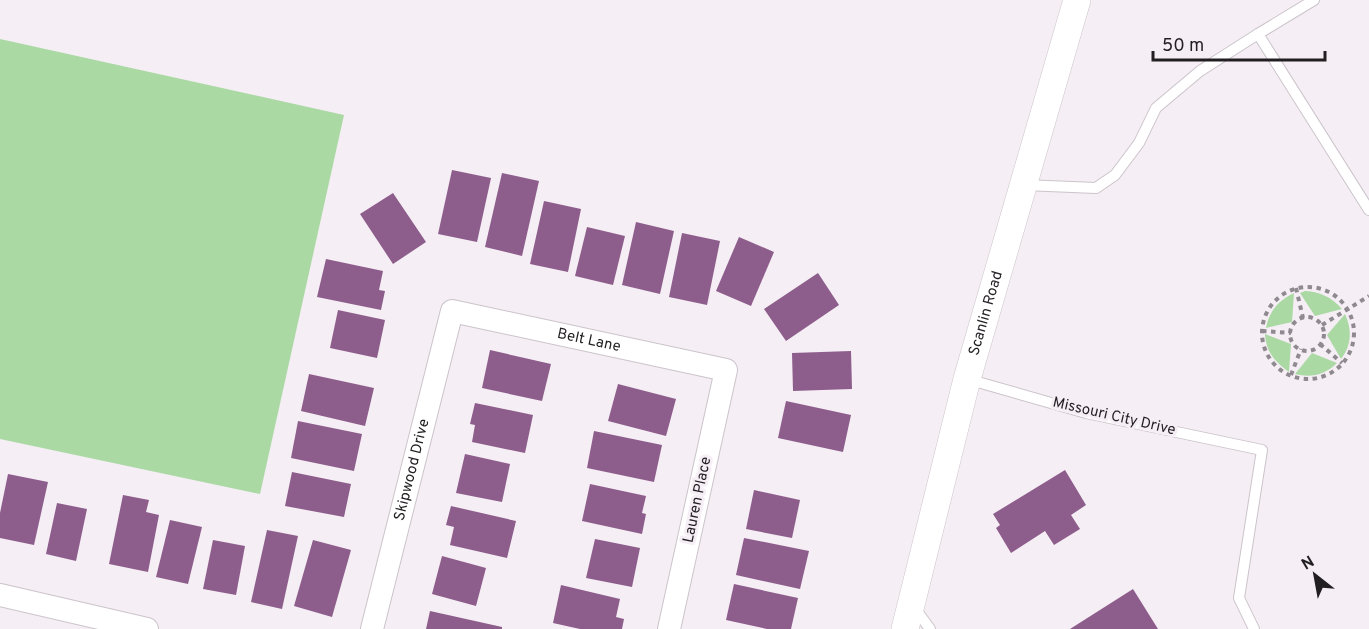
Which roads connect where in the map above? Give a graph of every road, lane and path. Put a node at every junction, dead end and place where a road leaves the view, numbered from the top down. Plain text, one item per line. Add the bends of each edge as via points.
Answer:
1 (1077, 0) edge
2 (1314, 0) edge
3 (1258, 34) junction
4 (1023, 185) junction
5 (1369, 210) edge
6 (1296, 288) junction
7 (1369, 296) edge
8 (1348, 309) junction
9 (452, 311) joint
10 (1303, 318) junction
11 (1322, 325) junction
12 (1262, 331) junction
13 (1291, 333) junction
14 (1320, 344) junction
15 (1301, 349) junction
16 (1342, 363) junction
17 (726, 370) joint
18 (1291, 375) junction
19 (967, 379) junction
20 (0, 595) edge
21 (908, 616) edge
22 (82, 622) edge
23 (147, 629) edge
24 (372, 629) edge
25 (669, 629) edge
26 (930, 629) edge
27 (1254, 629) edge

1 - 4 street, Scanlin Road
2 - 3 lane
3 - 4 lane via 1200,71 1156,108 1139,143 1115,175 1096,188
3 - 5 lane
4 - 19 street, Scanlin Road
6 - 8 path via 1325,290
6 - 10 path
6 - 12 path via 1270,306
7 - 8 path
8 - 11 path
8 - 16 path via 1354,339
9 - 17 street, Belt Lane
9 - 24 street, Skipwood Drive
10 - 11 path via 1313,318
10 - 13 path via 1293,325
11 - 14 path via 1324,335
12 - 13 path
12 - 18 path via 1272,363
13 - 15 path via 1292,341
14 - 15 path via 1310,350
14 - 16 path
15 - 18 path
16 - 18 path via 1328,375 1313,379
17 - 25 street, Lauren Place
19 - 21 street, Scanlin Road
19 - 27 lane, Missouri City Drive via 1086,413 1262,450 1239,598
20 - 22 street
21 - 26 lane
22 - 23 street

